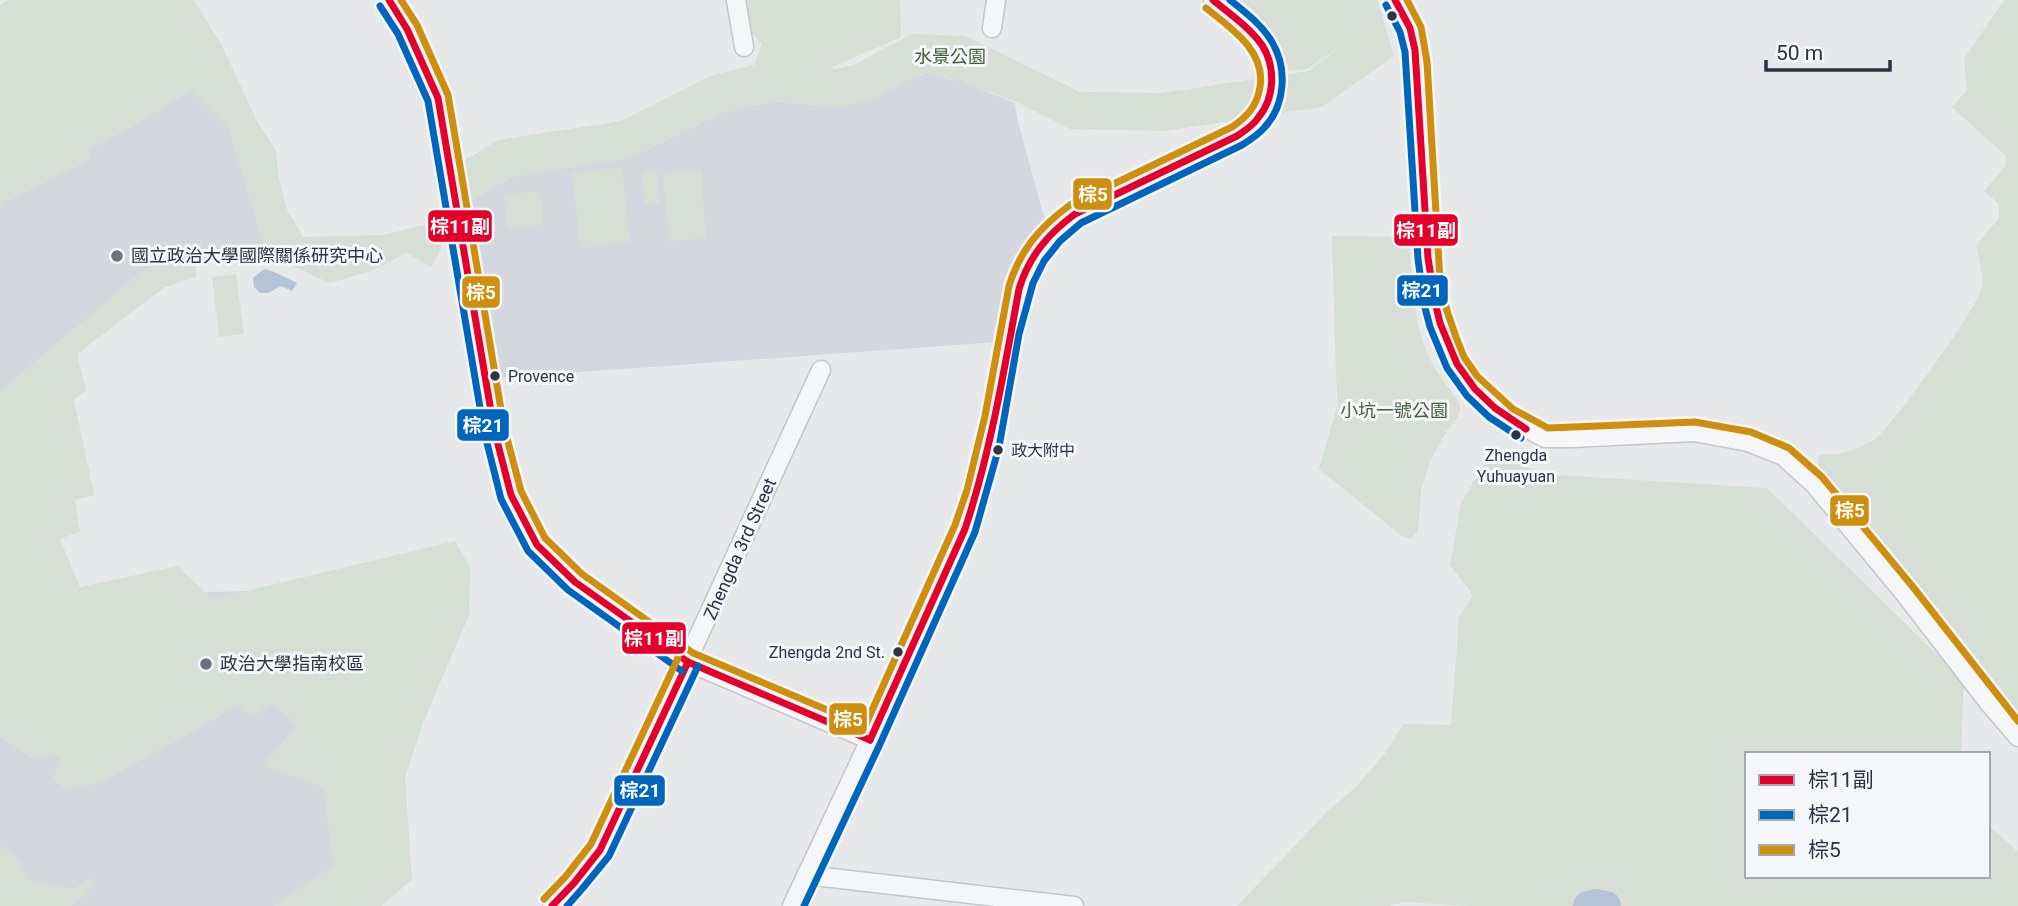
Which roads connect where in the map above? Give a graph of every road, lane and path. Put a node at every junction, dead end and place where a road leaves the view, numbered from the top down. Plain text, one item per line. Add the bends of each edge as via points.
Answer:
1 (389, 0) edge
2 (736, 0) edge
3 (996, 0) edge
4 (1213, 0) edge
5 (1395, 0) edge
6 (992, 28) dead end
7 (744, 47) dead end
8 (821, 370) dead end
9 (688, 662) junction
10 (2018, 737) edge
11 (870, 740) junction
12 (806, 875) junction
13 (552, 906) edge
14 (792, 906) edge
15 (1074, 906) edge

1 - 9 street via 438,98 494,429 511,495 537,545 575,582
2 - 7 street
3 - 6 street
4 - 11 street via 1247,29 1266,53 1272,87 1264,110 1237,136 1084,208 1054,230 1037,250 1019,289 977,494
5 - 10 street via 1411,30 1417,64 1430,281 1446,341 1469,383 1507,418 1545,438 1694,432 1748,442 1783,456 1814,484
8 - 9 street, Zhengda 3rd Street
9 - 11 street
9 - 13 street, Zhengda 3rd Street via 600,850
11 - 12 street
12 - 14 street
12 - 15 street

